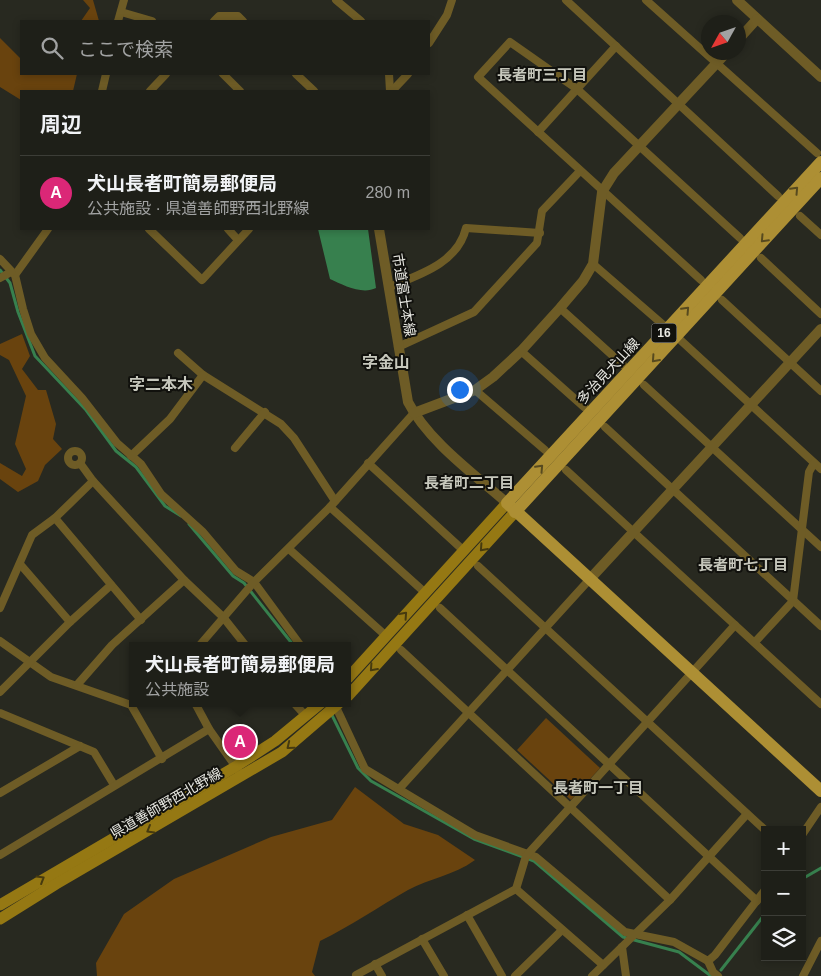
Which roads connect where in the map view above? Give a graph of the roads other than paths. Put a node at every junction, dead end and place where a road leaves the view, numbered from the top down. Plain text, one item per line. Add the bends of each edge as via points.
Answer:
1 (124, 0) edge
2 (336, 0) edge
3 (452, 0) edge
4 (566, 0) edge
5 (646, 0) edge
6 (737, 0) edge
7 (121, 12) junction
8 (757, 19) junction
9 (118, 20) edge
10 (149, 20) edge
11 (215, 20) edge
12 (242, 20) edge
13 (361, 20) edge
14 (746, 31) edge
15 (430, 41) edge
16 (616, 46) junction
17 (720, 60) edge
18 (717, 64) junction
19 (106, 75) edge
20 (165, 75) edge
21 (224, 75) edge
22 (297, 75) edge
23 (389, 75) edge
24 (407, 75) edge
25 (821, 77) edge
26 (156, 85) junction
27 (577, 89) junction
28 (102, 90) edge
29 (151, 90) edge
30 (162, 90) edge
31 (239, 90) edge
32 (313, 90) edge
33 (391, 90) edge
34 (392, 90) edge
35 (677, 104) junction
36 (538, 132) junction
37 (639, 146) junction
38 (819, 158) edge
39 (580, 171) junction
40 (821, 178) edge
41 (602, 192) junction
42 (778, 196) dead end
43 (800, 216) dead end
44 (47, 230) edge
45 (150, 230) edge
46 (229, 230) edge
47 (248, 230) edge
48 (379, 230) edge
49 (540, 232) junction
50 (821, 235) edge
51 (740, 238) dead end
52 (238, 240) junction
53 (761, 258) dead end
54 (0, 259) edge
55 (593, 264) junction
56 (13, 274) junction
57 (0, 278) edge
58 (701, 280) dead end
59 (389, 287) junction
60 (722, 300) dead end
61 (560, 308) junction
62 (821, 314) edge
63 (821, 329) edge
64 (672, 332) junction
65 (398, 348) junction
66 (521, 351) junction
67 (178, 353) dead end
68 (790, 362) junction
69 (622, 365) dead end
70 (203, 375) junction
71 (644, 385) dead end
72 (475, 390) junction
73 (821, 391) edge
74 (750, 405) junction
75 (584, 407) dead end
76 (265, 412) junction
77 (414, 413) junction
78 (605, 427) dead end
79 (712, 447) junction
80 (235, 448) dead end
81 (545, 450) dead end
82 (132, 456) junction
83 (80, 463) dead end
84 (368, 463) junction
85 (814, 463) junction
86 (821, 469) edge
87 (566, 470) dead end
88 (93, 481) junction
89 (673, 490) junction
90 (332, 504) junction
91 (511, 508) junction
92 (55, 518) junction
93 (802, 530) junction
94 (633, 532) junction
95 (821, 548) edge
96 (289, 549) junction
97 (463, 550) junction
98 (20, 564) junction
99 (478, 566) dead end
100 (184, 580) junction
101 (590, 580) junction
102 (254, 582) junction
103 (111, 585) junction
104 (421, 589) dead end
105 (793, 601) junction
106 (0, 608) edge
107 (440, 608) dead end
108 (223, 617) junction
109 (140, 620) junction
110 (70, 622) junction
111 (735, 625) junction
112 (821, 626) edge
113 (546, 628) junction
114 (386, 635) junction
115 (0, 641) edge
116 (202, 642) edge
117 (243, 642) edge
118 (299, 642) edge
119 (755, 642) junction
120 (401, 650) dead end
121 (28, 662) junction
122 (508, 670) junction
123 (692, 672) junction
124 (351, 675) edge
125 (77, 685) junction
126 (0, 692) edge
127 (351, 693) edge
128 (129, 703) edge
129 (821, 704) edge
130 (134, 707) edge
131 (197, 707) edge
132 (298, 707) edge
133 (316, 707) edge
134 (334, 709) edge
135 (0, 713) edge
136 (304, 714) dead end
137 (467, 714) junction
138 (647, 722) junction
139 (209, 729) junction
140 (80, 746) junction
141 (162, 759) junction
142 (609, 764) junction
143 (238, 771) junction
144 (114, 785) junction
145 (399, 789) junction
146 (821, 791) edge
147 (0, 793) edge
148 (570, 807) junction
149 (821, 807) edge
150 (747, 814) junction
151 (761, 826) edge
152 (806, 829) edge
153 (0, 855) edge
154 (526, 857) junction
155 (710, 857) junction
156 (516, 889) junction
157 (761, 896) edge
158 (670, 900) junction
159 (757, 901) junction
160 (0, 905) edge
161 (467, 915) junction
162 (0, 919) edge
163 (562, 930) junction
164 (422, 939) junction
165 (629, 940) junction
166 (821, 941) edge
167 (708, 961) junction
168 (376, 964) junction
169 (604, 965) junction
170 (356, 975) dead end
171 (382, 976) edge
172 (444, 976) edge
173 (502, 976) edge
174 (515, 976) edge
175 (592, 976) edge
176 (626, 976) edge
177 (718, 976) edge
178 (803, 976) edge

1 - 7 street
2 - 13 street
3 - 15 street
4 - 16 street
5 - 18 street
6 - 8 street
7 - 9 street
7 - 10 street
8 - 14 street
8 - 25 street
11 - 12 street via 218,16 238,16
16 - 27 street
16 - 35 street
17 - 18 street
18 - 35 street
18 - 38 street
19 - 28 street
20 - 26 street
21 - 31 street
22 - 32 street
23 - 33 street
24 - 34 street
26 - 29 street
26 - 30 street
27 - 36 street
27 - 36 street via 510,42 478,77
27 - 37 street
35 - 37 street
35 - 42 street
36 - 39 street
37 - 41 street via 614,173
37 - 51 street
64 -> 38 main road, 多治見犬山線 / 16
39 - 41 street
39 - 49 street via 542,211
40 -> 64 main road, 多治見犬山線 / 16
41 - 55 street
41 - 58 street
43 - 50 street
44 - 56 street
45 - 52 street via 202,280
46 - 52 street
47 - 52 street
48 - 59 street, 市道富士本線
49 - 59 street via 466,228 463,240 438,266
49 - 65 street via 537,243 474,312
53 - 62 street
54 - 56 street
55 - 61 street
55 - 64 street
56 - 57 street
56 - 82 street via 31,334 45,358 117,443
59 - 65 street, 市道富士本線
60 - 68 street
61 - 66 street
61 - 69 street
63 - 68 street
64 - 74 street
64 - 91 main road, 多治見犬山線 / 16
65 - 77 street, 市道富士本線 via 404,386
66 - 72 street
66 - 75 street
67 - 70 street
68 - 73 street
68 - 74 street
70 - 76 street
70 - 82 street via 170,419
71 - 79 street
72 - 77 street
72 - 81 street
74 - 79 street
74 - 85 street
76 - 80 street
76 - 90 street via 294,438
77 - 84 street
77 - 91 street, 市道富士本線 via 431,434
78 - 89 street
79 - 89 street
79 - 93 street
82 - 102 street via 161,494 204,532 236,571
83 - 88 street
84 - 90 street
84 - 97 street
85 - 86 street
85 - 93 street
87 - 94 street
88 - 92 street
88 - 100 street
89 - 94 street
89 - 105 street
90 - 96 street
90 - 104 street
91 - 97 main road
91 - 101 main road
91 -> 127 main road
92 - 98 street via 32,535
92 - 103 street
93 - 95 street
93 - 105 street
94 - 101 street
94 - 111 street
96 - 102 street
96 - 114 street
114 -> 97 main road
98 - 106 street
98 - 110 street
99 - 113 street
100 - 108 street
100 - 109 street
101 - 113 street
101 - 123 main road
102 - 108 street
102 - 118 street
103 - 109 street
103 - 110 street
105 - 112 street
105 - 119 street
107 - 122 street
108 - 116 street
108 - 117 street
109 - 125 street via 112,645
110 - 121 street
111 - 119 street
111 - 123 street
113 - 122 street
113 - 138 street
114 - 124 main road
115 - 121 street
119 - 129 street
120 - 137 street
121 - 125 street via 51,676
121 - 126 street
122 - 137 street
122 - 142 street
123 - 138 street
123 - 146 main road
125 - 128 street
130 - 141 street
131 - 139 street
132 - 136 street
133 - 143 main road, 県道善師野西北野線
134 -> 143 main road, 県道善師野西北野線 via 282,752
134 - 145 street via 365,769
135 - 140 street
137 - 145 street
137 - 148 street
138 - 142 street
138 - 150 street
139 - 141 street
139 - 143 street
140 - 144 street via 94,752
140 - 147 street
141 - 144 street
142 - 148 street
142 - 155 street
160 -> 143 main road, 県道善師野西北野線
143 -> 162 main road, 県道善師野西北野線
144 - 153 street
145 - 154 street via 476,835
148 - 154 street
148 - 158 street
149 - 152 street
150 - 151 street
150 - 155 street
154 - 156 street
154 - 165 street via 536,857 625,932
155 - 158 street
155 - 159 street
156 - 161 street
156 - 163 street
157 - 159 street
158 - 165 street
159 - 167 street
161 - 164 street
161 - 173 street
163 - 169 street
163 - 174 street
164 - 168 street
164 - 172 street
165 - 167 street via 674,942
165 - 169 street
165 - 176 street
166 - 178 street
167 - 177 street
168 - 170 street
168 - 171 street
169 - 175 street

